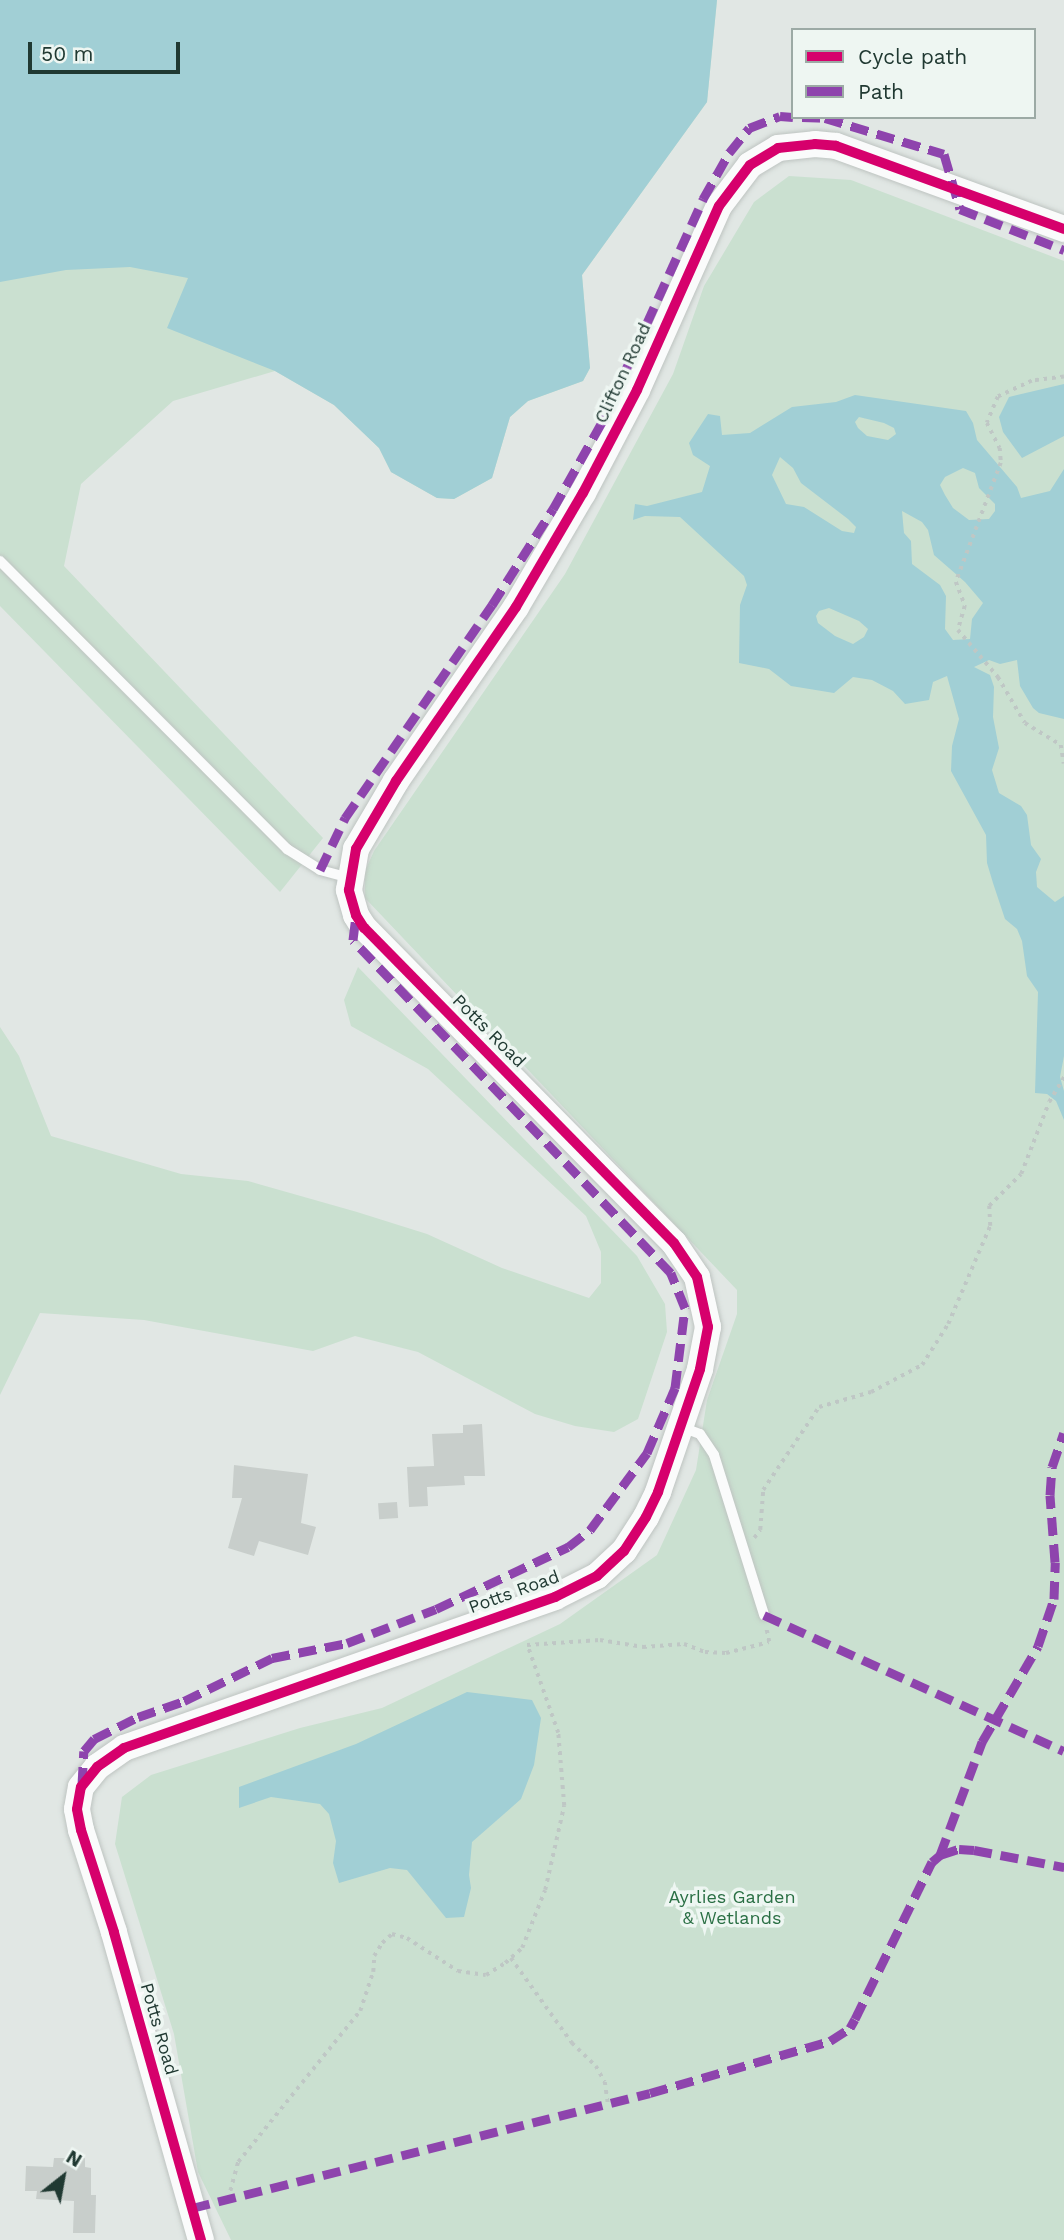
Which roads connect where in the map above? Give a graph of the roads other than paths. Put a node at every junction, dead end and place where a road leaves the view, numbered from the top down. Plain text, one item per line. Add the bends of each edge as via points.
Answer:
1 (1064, 229) edge
2 (0, 561) edge
3 (349, 878) junction
4 (681, 1427) junction
5 (764, 1615) road end
6 (201, 2240) edge

1 - 3 street, Clifton Road via 836,146 778,148 750,165 719,206 637,390 583,494 516,607 365,830
2 - 3 lane via 287,849 320,870
3 - 4 street, Potts Road via 356,915 375,941 690,1262 708,1326
4 - 5 lane via 700,1434 714,1455
4 - 6 street, Potts Road via 646,1517 624,1550 597,1576 555,1597 124,1748 89,1774 78,1798 81,1830

